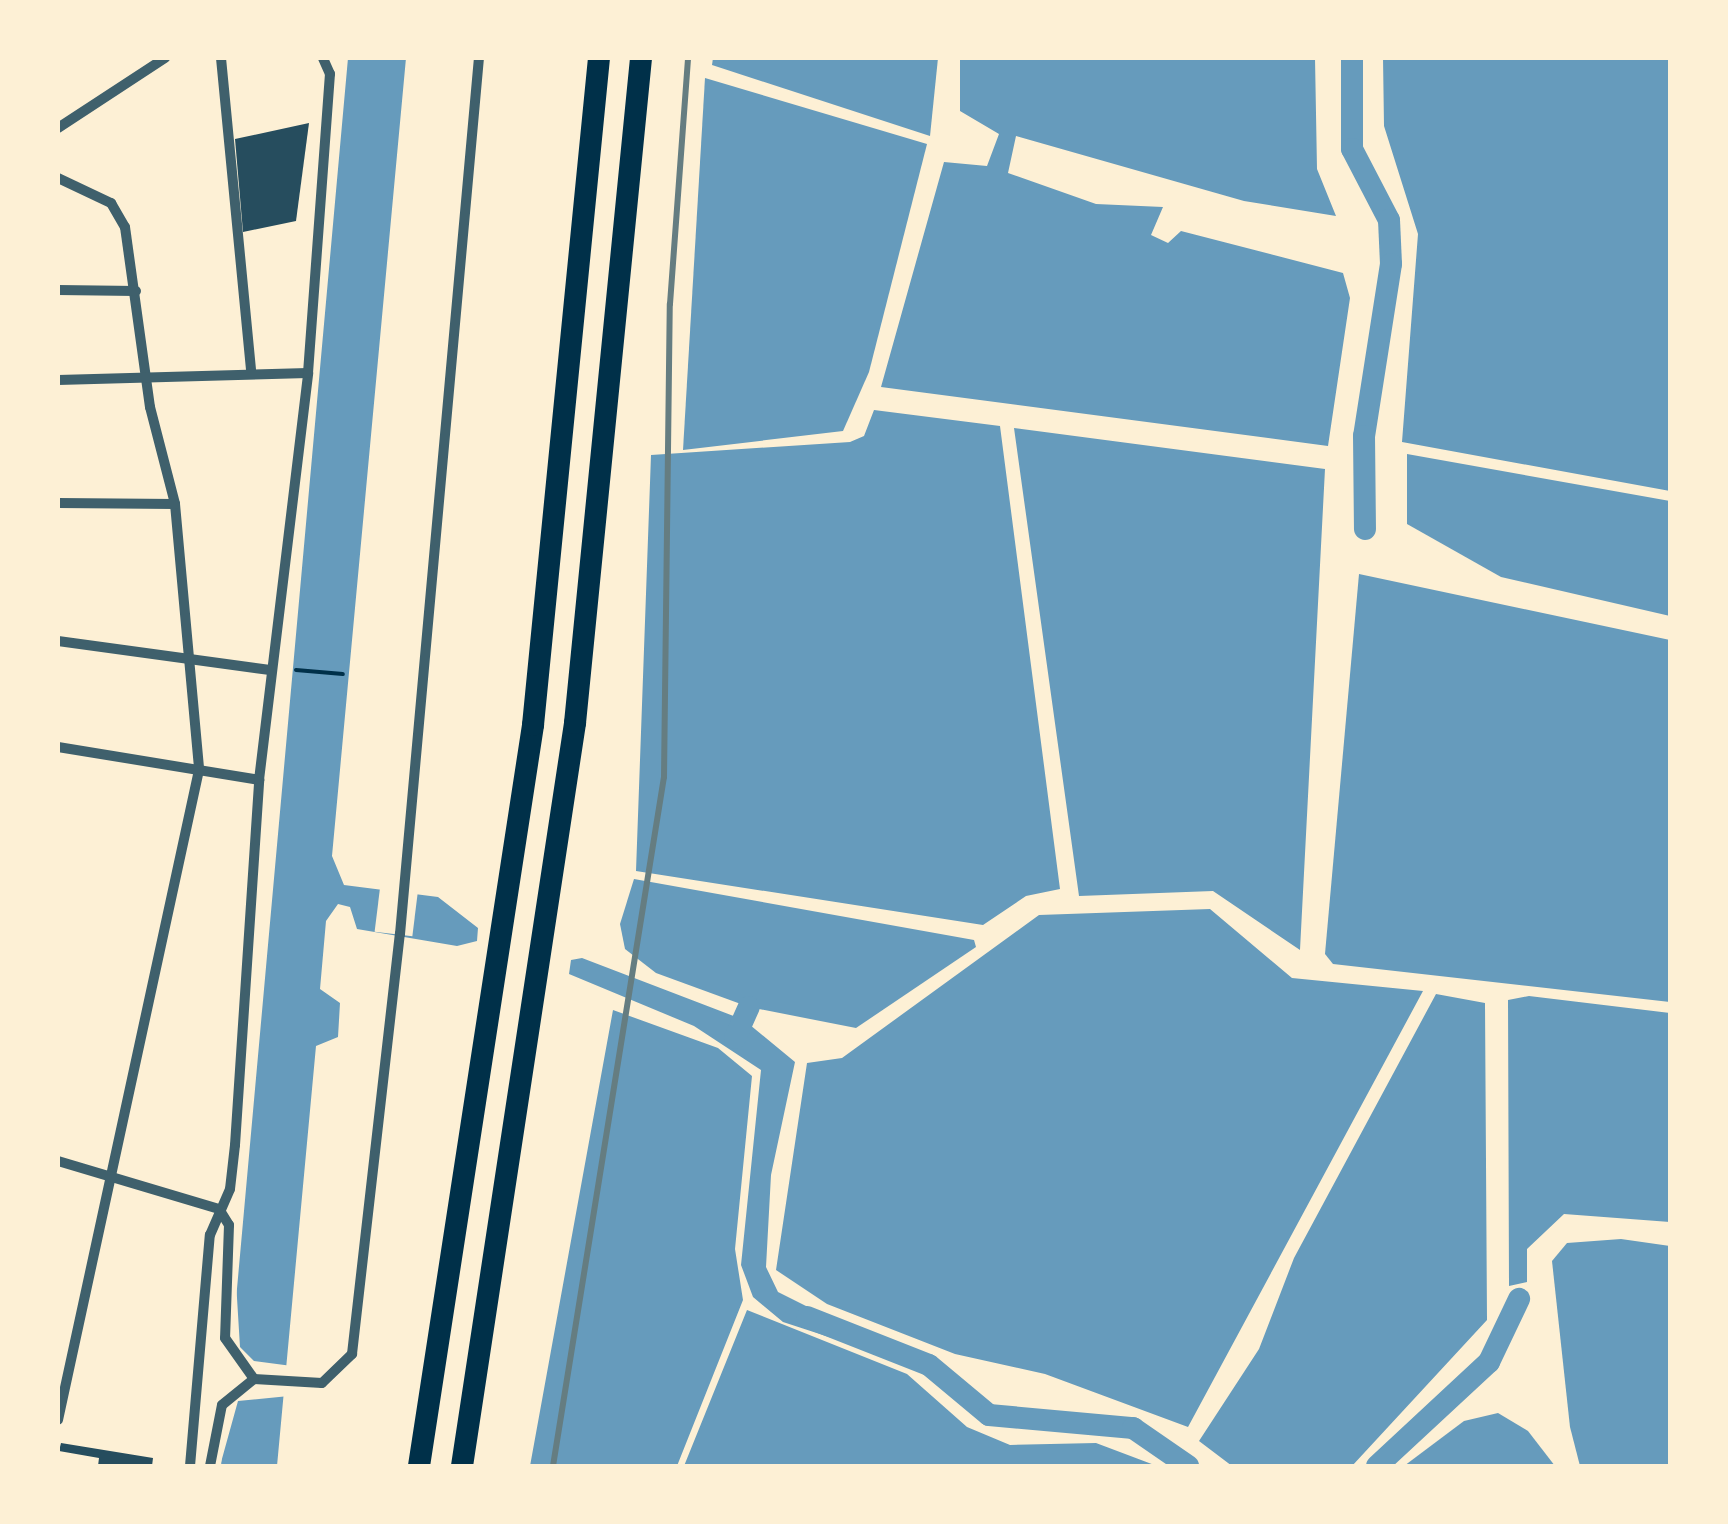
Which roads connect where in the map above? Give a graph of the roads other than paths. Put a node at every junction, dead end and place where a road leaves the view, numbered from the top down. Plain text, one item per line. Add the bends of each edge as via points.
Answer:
1 (221, 58) edge
2 (323, 58) edge
3 (479, 58) edge
4 (599, 58) edge
5 (641, 58) edge
6 (155, 59) edge
7 (58, 128) edge
8 (58, 178) edge
9 (58, 290) edge
10 (136, 291) junction
11 (252, 372) junction
12 (308, 373) junction
13 (146, 379) junction
14 (58, 380) edge
15 (58, 504) edge
16 (175, 504) junction
17 (58, 641) edge
18 (192, 658) junction
19 (270, 670) junction
20 (58, 747) edge
21 (199, 770) junction
22 (259, 780) junction
23 (58, 1161) edge
24 (109, 1176) junction
25 (219, 1209) junction
26 (254, 1379) junction
27 (58, 1420) edge
28 (190, 1466) edge
29 (210, 1466) edge
30 (419, 1466) edge
31 (462, 1466) edge

1 - 11 street
2 - 12 street via 330,74
3 - 26 street via 400,934 357,1322 348,1364 332,1380
4 - 30 highway via 533,725
5 - 31 highway via 575,723
6 - 7 street
8 - 10 street via 120,215
9 - 10 street
10 - 13 street
11 - 12 street
11 - 13 street
12 - 19 street
13 - 14 street
13 - 16 street
15 - 16 street
16 - 18 street
17 - 18 street
18 - 19 street
18 - 21 street
19 - 22 street
20 - 21 street
21 - 22 street
21 - 24 street
22 - 25 street via 236,1144
23 - 24 street
24 - 25 street
24 - 27 street
25 - 26 street via 228,1264 225,1338
25 - 28 street
26 - 29 street via 222,1405

